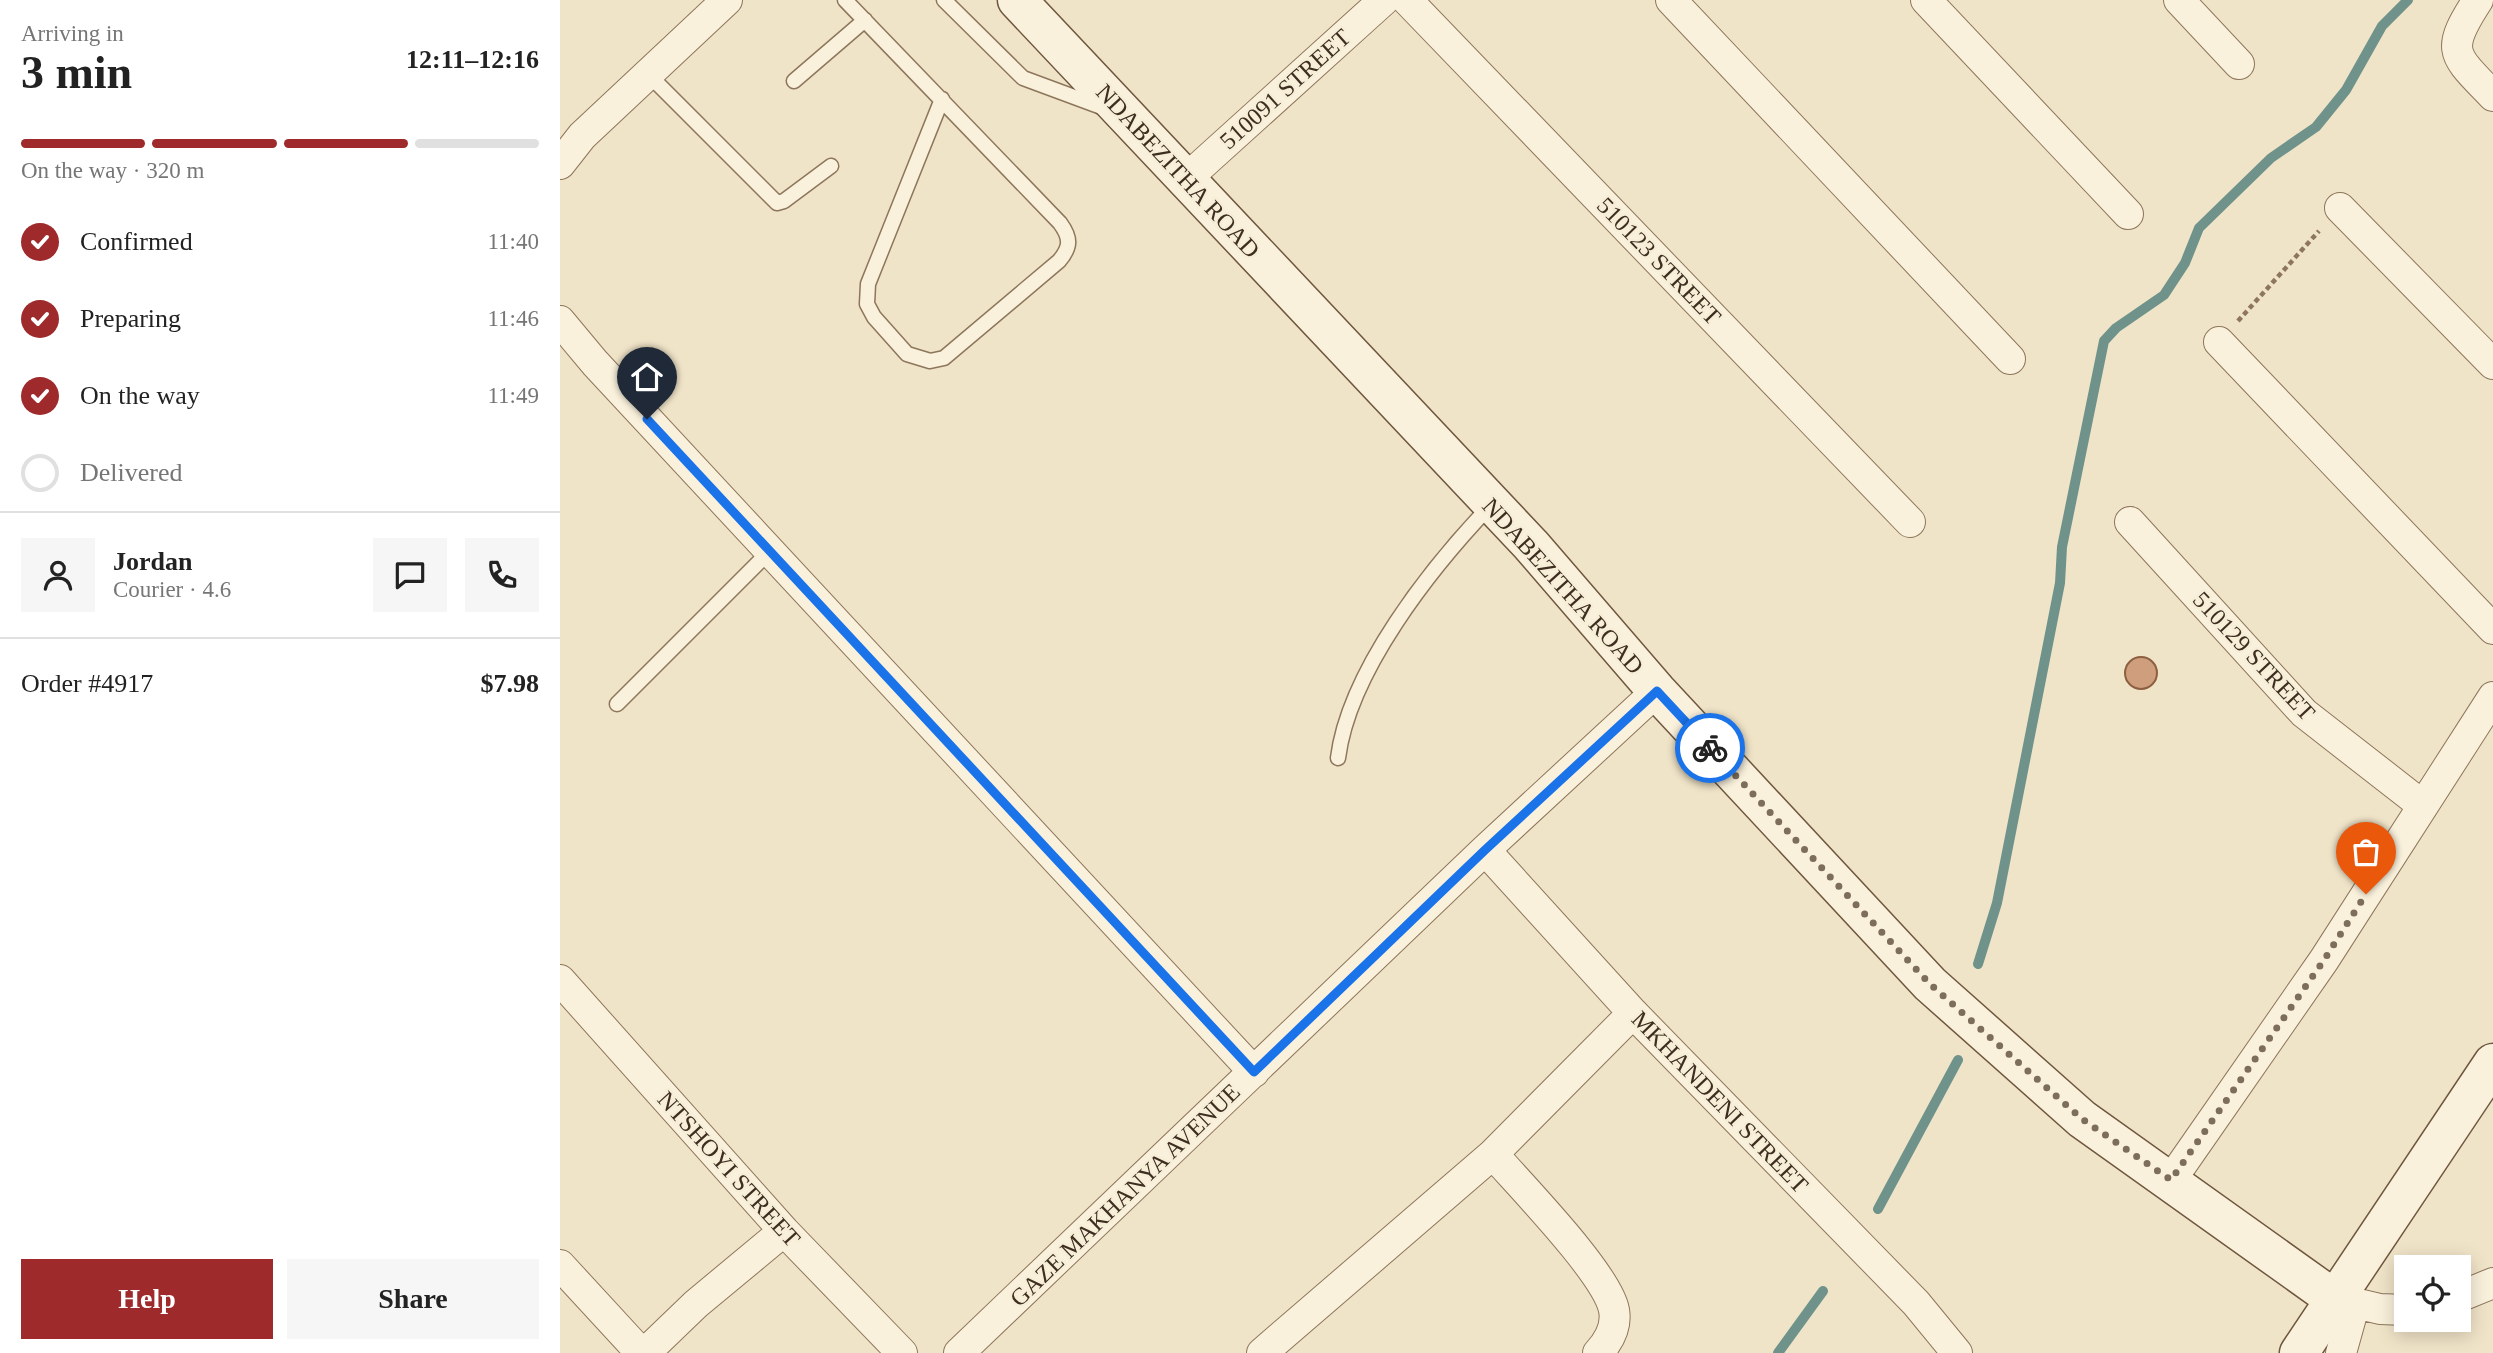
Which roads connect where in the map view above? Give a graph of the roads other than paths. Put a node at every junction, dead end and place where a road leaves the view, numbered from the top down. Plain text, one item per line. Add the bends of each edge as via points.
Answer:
1 (727, 0) edge
2 (845, 0) edge
3 (944, 0) edge
4 (1017, 0) edge
5 (1384, 0) edge
6 (1407, 0) edge
7 (1671, 0) edge
8 (1926, 0) edge
9 (2179, 0) edge
10 (2478, 0) edge
11 (865, 20) junction
12 (2239, 64) dead end
13 (647, 73) junction
14 (794, 81) dead end
15 (2493, 96) edge
16 (942, 99) junction
17 (1126, 116) junction
18 (560, 164) edge
19 (831, 166) dead end
20 (1186, 179) junction
21 (2340, 208) road end
22 (2128, 214) dead end
23 (560, 321) edge
24 (2219, 342) road end
25 (2010, 359) dead end
26 (2493, 364) edge
27 (1491, 505) junction
28 (1910, 522) dead end
29 (2130, 522) dead end
30 (769, 551) junction
31 (2493, 629) edge
32 (1657, 691) junction
33 (2493, 697) edge
34 (617, 704) dead end
35 (1338, 758) dead end
36 (2422, 805) junction
37 (1485, 850) junction
38 (560, 981) edge
39 (1633, 1013) junction
40 (2493, 1065) edge
41 (1254, 1072) junction
42 (1493, 1154) junction
43 (2171, 1180) junction
44 (784, 1231) junction
45 (560, 1265) edge
46 (2493, 1283) edge
47 (2471, 1294) edge
48 (2344, 1301) junction
49 (2394, 1310) edge
50 (643, 1353) edge
51 (902, 1353) edge
52 (959, 1353) edge
53 (1262, 1353) edge
54 (1598, 1353) edge
55 (1956, 1353) edge
56 (2298, 1353) edge
57 (2341, 1353) edge

1 - 13 street
2 - 11 lane
3 - 17 lane via 1023,78
4 - 17 street, NDABEZITHA ROAD
5 - 20 street, 510091 STREET
6 - 28 street, 510123 STREET
7 - 25 street
8 - 22 street
9 - 12 street
10 - 15 street via 2459,29 2456,46 2462,64
11 - 14 lane
11 - 16 lane
13 - 18 street
13 - 19 lane via 777,202
16 - 16 lane via 1060,223 1070,242 1068,250 944,358 930,361 907,354 867,304 868,284
17 - 20 street, NDABEZITHA ROAD
20 - 27 street, NDABEZITHA ROAD
21 - 26 street
23 - 30 street
24 - 31 street
27 - 32 street, NDABEZITHA ROAD
27 - 35 lane via 1409,601 1345,718
29 - 36 street, 510129 STREET via 2304,713
30 - 34 lane
30 - 41 street
32 - 37 street, GAZE MAKHANYA AVENUE
32 - 43 street, NDABEZITHA ROAD via 1930,984 2082,1119
33 - 36 street
36 - 43 street via 2324,960
37 - 39 street, MKHANDENI STREET
37 - 41 street, GAZE MAKHANYA AVENUE
38 - 44 street, NTSHOYI STREET
39 - 42 street
39 - 55 street, MKHANDENI STREET via 1916,1303
40 - 48 street
41 - 52 street, GAZE MAKHANYA AVENUE
42 - 53 street
42 - 54 street via 1604,1283 1615,1313 1610,1336
43 - 48 street, NDABEZITHA ROAD
44 - 50 street
44 - 51 street, NTSHOYI STREET
45 - 50 street
46 - 47 street
48 - 49 street
48 - 56 street
48 - 57 street

